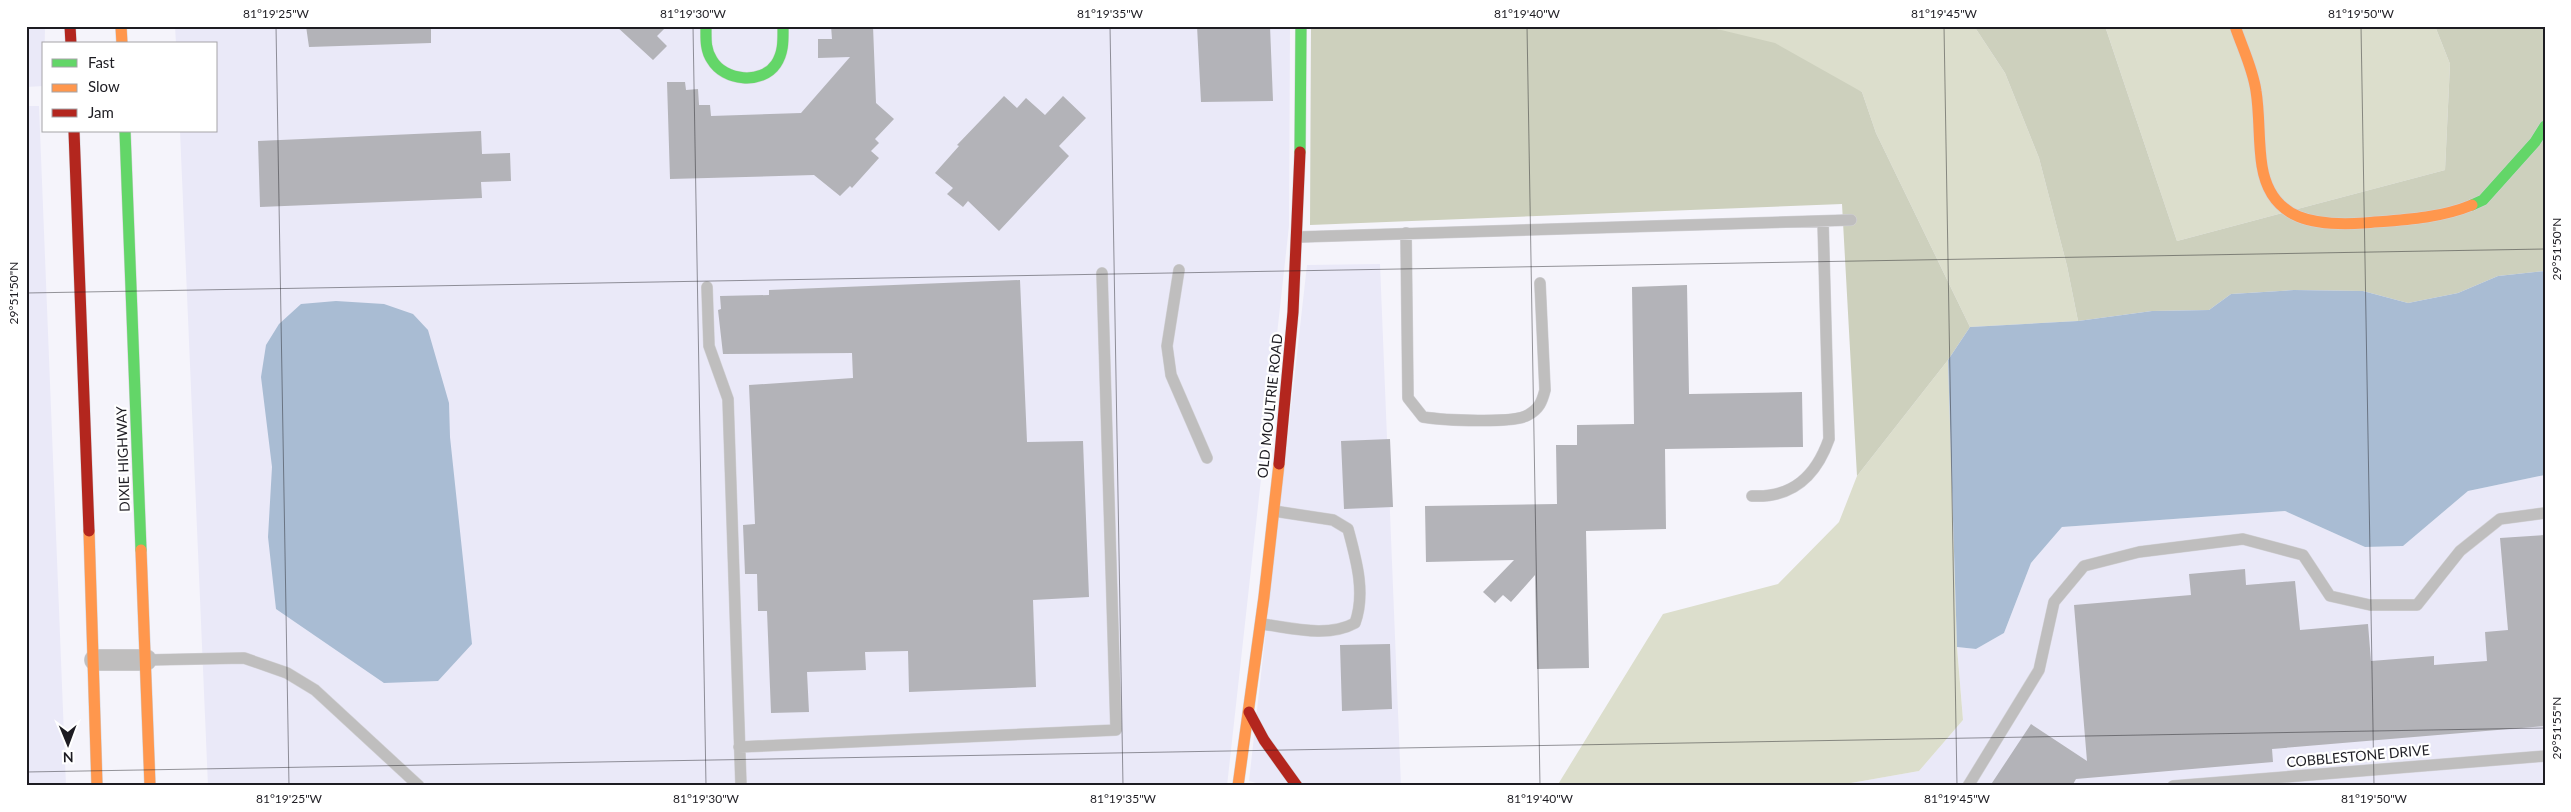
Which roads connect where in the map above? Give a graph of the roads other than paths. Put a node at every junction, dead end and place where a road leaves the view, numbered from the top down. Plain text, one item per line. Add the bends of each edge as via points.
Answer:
1 (70, 26) edge
2 (121, 26) edge
3 (706, 26) edge
4 (783, 26) edge
5 (1300, 26) edge
6 (2235, 26) edge
7 (71, 42) edge
8 (122, 42) edge
9 (2545, 126) edge
10 (74, 132) edge
11 (125, 132) edge
12 (1851, 220) dead end
13 (1823, 221) junction
14 (1406, 233) junction
15 (1299, 237) junction
16 (1179, 270) dead end
17 (1102, 273) dead end
18 (1540, 283) dead end
19 (707, 287) dead end
20 (1208, 458) dead end
21 (1752, 496) dead end
22 (1274, 511) junction
23 (2545, 513) edge
24 (1262, 624) junction
25 (95, 660) junction
26 (146, 660) junction
27 (1249, 712) junction
28 (739, 747) junction
29 (2545, 756) edge
30 (97, 786) edge
31 (150, 786) edge
32 (419, 786) edge
33 (741, 786) edge
34 (1238, 786) edge
35 (1298, 786) edge
36 (1968, 786) edge
37 (2173, 786) edge

1 - 7 main road
2 - 8 main road
3 - 4 main road via 707,51 718,68 740,78 755,78 767,73 781,55
5 - 15 main road, OLD MOULTRIE ROAD
6 - 9 main road via 2256,89 2262,168 2266,181 2274,200 2300,220 2344,224 2453,213 2483,200 2535,142
10 - 25 main road
11 - 26 main road, DIXIE HIGHWAY
12 - 13 lane
13 - 14 lane
13 - 21 lane via 1829,439 1822,459 1802,483 1783,493
14 - 15 lane
14 - 18 lane via 1408,398 1423,417 1509,419 1526,416 1541,405 1545,390
15 - 22 main road, OLD MOULTRIE ROAD
16 - 20 lane via 1167,346 1171,375
17 - 28 lane via 1116,730
19 - 28 lane via 709,346 728,398
22 - 24 main road, OLD MOULTRIE ROAD
22 - 24 lane via 1334,520 1348,529 1357,561 1360,609 1355,623 1344,629 1311,631
23 - 36 lane via 2500,519 2460,550 2416,605 2370,605 2330,596 2303,555 2243,539 2139,552 2084,566 2054,602 2039,670
24 - 27 main road, OLD MOULTRIE ROAD
25 - 26 street
25 - 30 main road
26 - 31 main road, DIXIE HIGHWAY
26 - 32 lane via 244,658 287,672 315,690
27 - 34 main road, OLD MOULTRIE ROAD
27 - 35 main road via 1264,740
28 - 33 lane
29 - 37 lane, COBBLESTONE DRIVE

